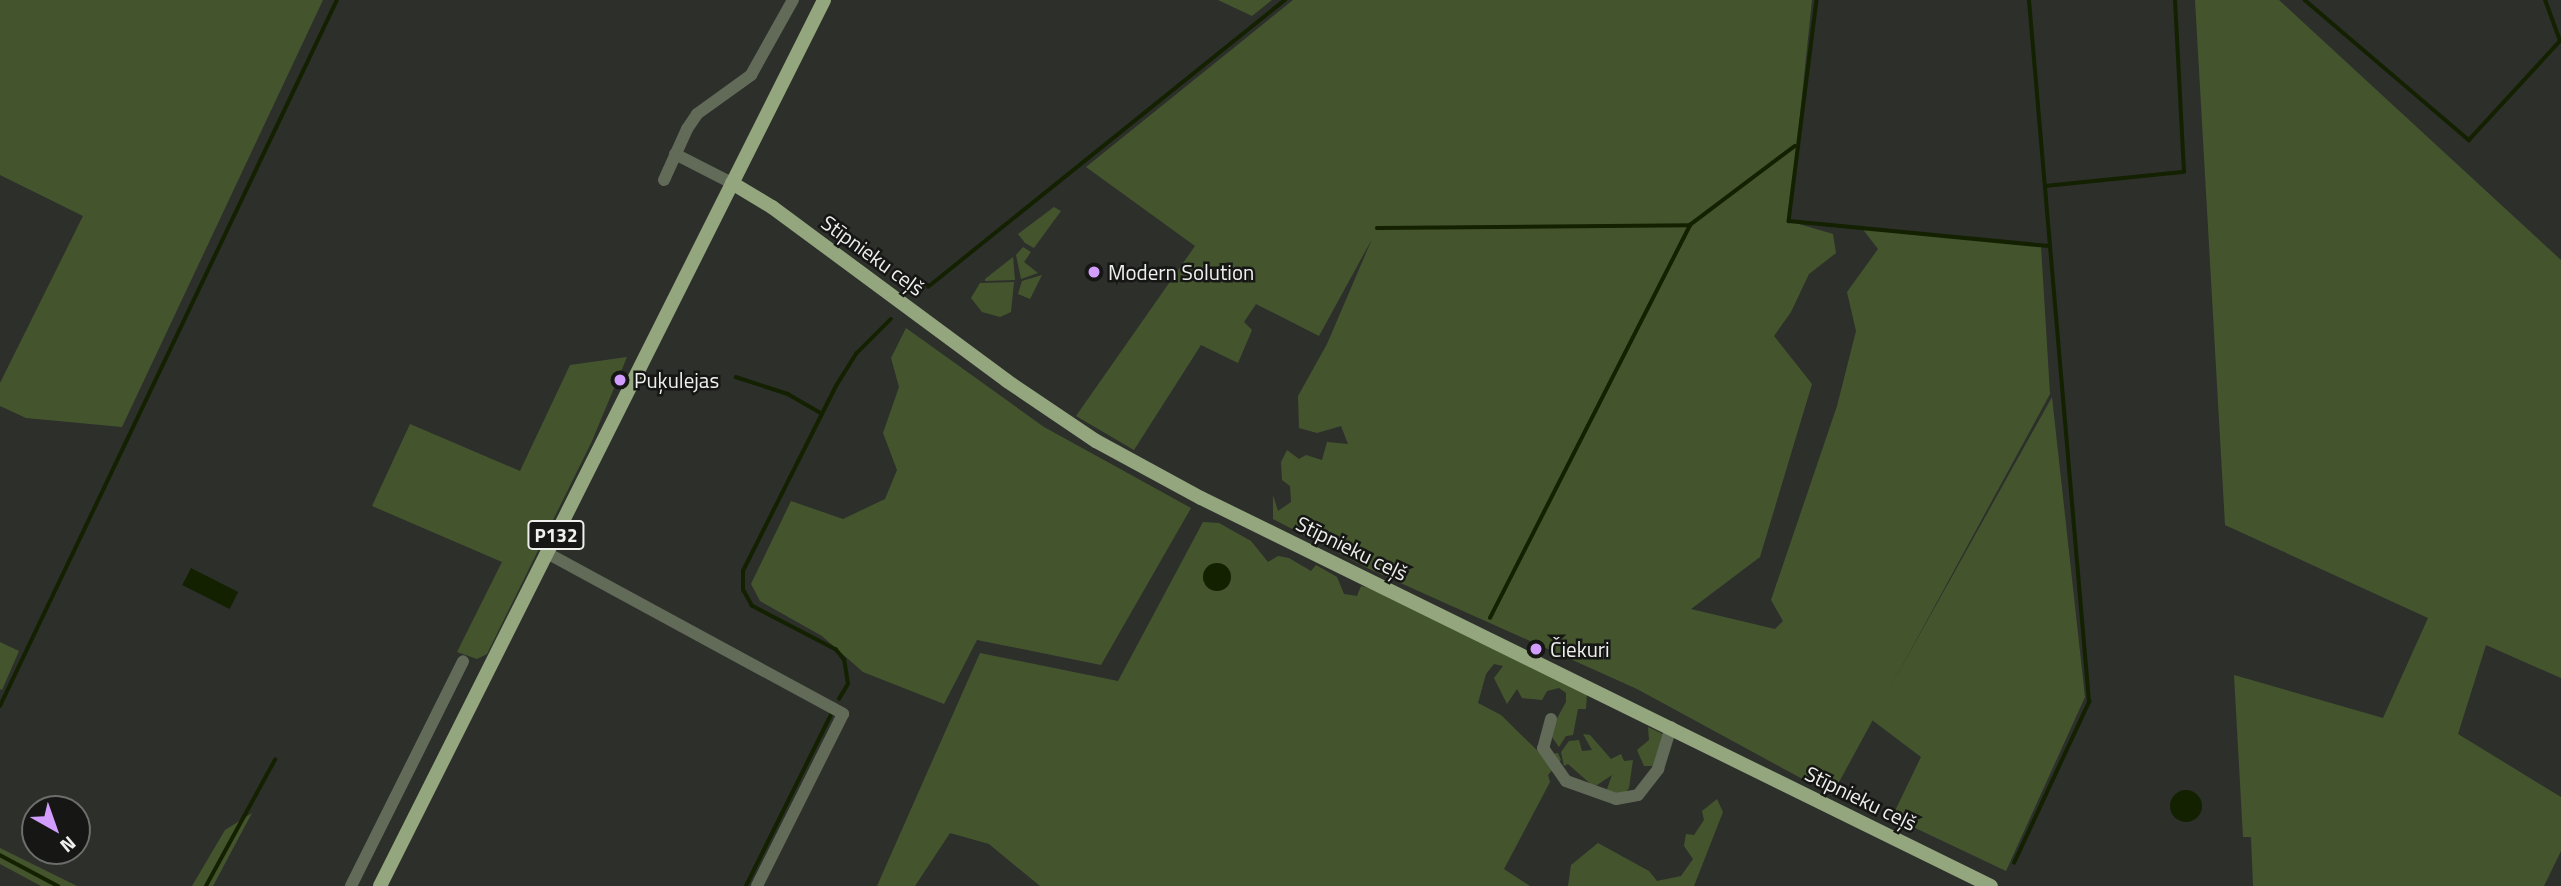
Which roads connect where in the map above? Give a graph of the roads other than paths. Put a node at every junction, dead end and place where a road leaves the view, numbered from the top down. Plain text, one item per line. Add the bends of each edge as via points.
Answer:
1 (793, 0) edge
2 (824, 0) edge
3 (675, 155) junction
4 (663, 180) dead end
5 (732, 183) junction
6 (547, 553) junction
7 (463, 661) dead end
8 (1551, 719) dead end
9 (1671, 727) junction
10 (351, 886) edge
11 (380, 886) edge
12 (757, 886) edge
13 (1992, 886) edge

1 - 3 street via 751,75 698,114
2 - 5 main road, P132
3 - 4 street
3 - 5 street
5 - 6 main road, P132
5 - 9 main road, Stīpnieku ceļš via 772,206 1007,381 1096,441 1201,498
6 - 11 main road, P132
6 - 12 street via 844,714
7 - 10 street
8 - 9 street via 1543,748 1566,782 1616,799 1638,795 1658,769
9 - 13 main road, Stīpnieku ceļš

